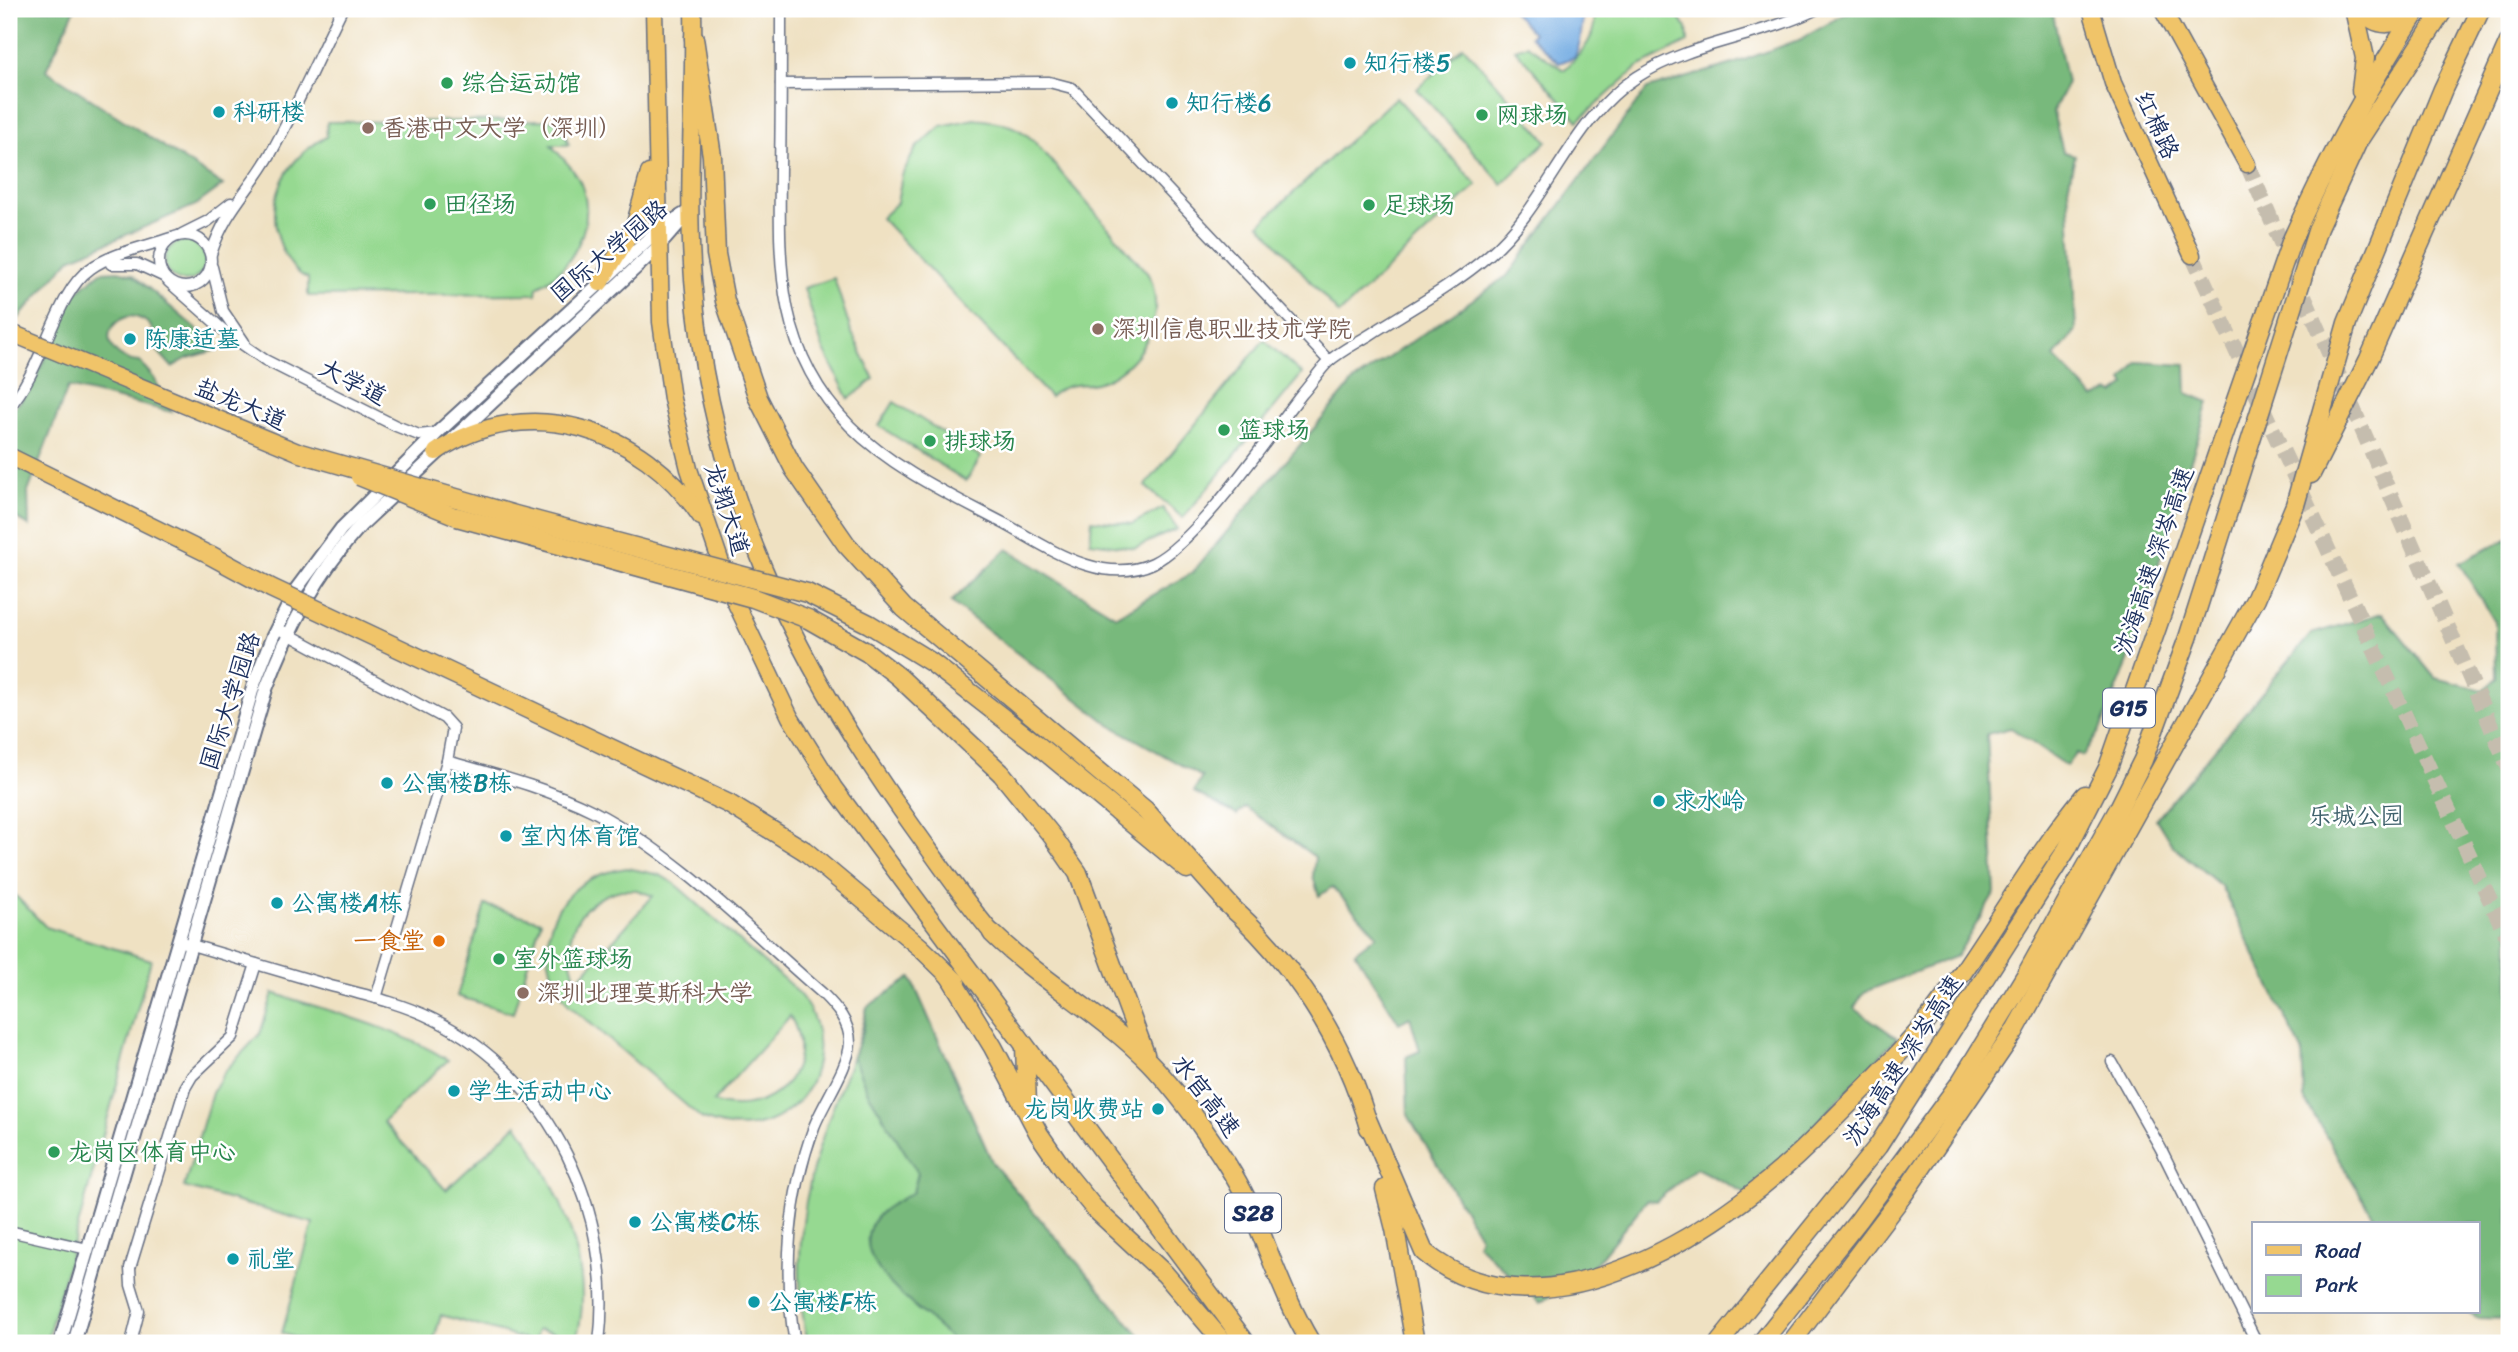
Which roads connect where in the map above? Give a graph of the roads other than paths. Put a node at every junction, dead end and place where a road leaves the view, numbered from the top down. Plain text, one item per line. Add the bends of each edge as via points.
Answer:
1 (342, 9) edge
2 (654, 9) edge
3 (694, 9) edge
4 (781, 9) edge
5 (1817, 9) edge
6 (2091, 9) edge
7 (2162, 9) edge
8 (2354, 9) edge
9 (2362, 9) edge
10 (2418, 9) edge
11 (2445, 9) edge
12 (2481, 9) edge
13 (694, 38) junction
14 (2509, 42) edge
15 (2504, 65) edge
16 (781, 84) junction
17 (2354, 116) junction
18 (655, 144) junction
19 (2247, 164) tunnel mouth
20 (237, 198) junction
21 (691, 210) junction
22 (658, 230) junction
23 (175, 237) junction
24 (658, 247) junction
25 (2192, 255) tunnel mouth
26 (211, 258) junction
27 (90, 269) junction
28 (166, 279) junction
29 (600, 283) junction
30 (9, 332) edge
31 (254, 352) junction
32 (1329, 361) junction
33 (9, 407) edge
34 (437, 433) junction
35 (436, 452) junction
36 (300, 453) junction
37 (9, 456) edge
38 (2295, 505) junction
39 (457, 517) joint
40 (713, 537) junction
41 (210, 555) joint
42 (282, 631) junction
43 (447, 761) junction
44 (2108, 768) junction
45 (1233, 909) junction
46 (992, 933) joint
47 (178, 941) junction
48 (191, 945) junction
49 (960, 958) joint
50 (256, 964) junction
51 (949, 975) junction
52 (376, 998) junction
53 (1023, 1043) junction
54 (2112, 1062) dead end
55 (1150, 1063) junction
56 (1027, 1111) junction
57 (1366, 1117) junction
58 (9, 1231) edge
59 (88, 1249) junction
60 (1688, 1258) dead end
61 (1465, 1295) dead end
62 (60, 1343) edge
63 (74, 1343) edge
64 (131, 1343) edge
65 (600, 1343) edge
66 (795, 1343) edge
67 (1224, 1343) edge
68 (1246, 1343) edge
69 (1311, 1343) edge
70 (1415, 1343) edge
71 (1719, 1343) edge
72 (1761, 1343) edge
73 (1791, 1343) edge
74 (2257, 1343) edge

1 - 20 street via 270,154
2 - 18 main road, 龙翔大道
3 - 13 main road, 龙翔大道
4 - 16 street
5 - 32 street via 1785,24 1674,57 1633,79 1589,121 1523,220 1489,255
6 - 25 main road, 红棉路 via 2113,83
7 - 19 main road
8 - 17 highway via 2365,58
9 - 10 highway via 2369,18 2386,24
10 - 17 highway, 沈海高速 深岑高速 / G15
11 - 72 highway, G15 via 2358,141 2318,228 2188,638 2143,760 2118,810 2026,975 1959,1083 1860,1220
12 - 38 highway via 2443,89 2347,323
13 - 21 main road, 龙翔大道
13 - 45 highway via 712,156 716,254 725,301 758,398 794,469 846,544 904,608 1144,810
14 - 15 highway
15 - 38 highway via 2369,359
16 - 32 street via 1049,82 1072,88
16 - 32 street via 779,264 792,331 816,382 852,428 902,467 1070,559 1133,569 1173,549 1212,508
17 - 44 highway, 沈海高速 深岑高速 / G15 via 2291,242
18 - 22 main road, 龙翔大道
18 - 29 main road via 634,227
20 - 23 street via 208,221
20 - 26 street
21 - 22 street, 国际大学园路
21 - 24 street, 国际大学园路
21 - 46 main road, 龙翔大道 via 694,289 707,382 726,462 758,556 801,650 851,738
22 - 24 main road, 龙翔大道
22 - 29 street, 国际大学园路
23 - 26 street via 195,236 203,241
23 - 27 street
23 - 28 street via 164,244 158,260
24 - 35 street, 国际大学园路
24 - 40 main road, 龙翔大道 via 661,322 672,399
26 - 28 street, 大学道 via 206,276 193,286 177,286
26 - 31 street, 大学道 via 223,311
27 - 28 street, 大学道 via 127,262 148,267
27 - 33 street via 68,295 27,386
28 - 31 street, 大学道
29 - 34 street, 国际大学园路
30 - 36 main road, 盐龙大道, bridge
31 - 34 street, 大学道 via 357,409 419,435
34 - 42 street, 国际大学园路 via 323,551 297,588
35 - 40 main road via 467,434 501,425 540,421 575,425 612,440 652,466 685,497
35 - 42 street, 国际大学园路 via 361,525
36 - 39 main road, 盐龙大道, bridge
36 - 45 highway, bridge via 807,593 931,662
37 - 41 main road
38 - 73 highway via 2256,598 2014,1032 1903,1195
39 - 55 highway, bridge via 753,598 808,620 868,653 899,677 1001,773 1078,873
40 - 49 main road, 龙翔大道 via 748,635 790,717 834,788
41 - 51 highway, bridge via 729,804 806,851
42 - 43 street via 450,722 454,736
42 - 47 street, 国际大学园路 via 254,684
42 - 48 street, 国际大学园路
43 - 52 street
43 - 66 street via 555,795 632,834 840,1012 850,1044 802,1161 792,1216 789,1258
44 - 60 highway via 1924,1025 1772,1185
44 - 71 highway, 沈海高速 深岑高速 / G15 via 2067,849 1878,1146
45 - 57 highway via 1286,969 1324,1022 1350,1072
46 - 55 highway, 水官高速 / S28
47 - 48 street
47 - 59 street, 国际大学园路
48 - 50 street
48 - 63 street, 国际大学园路
49 - 53 highway
50 - 52 street
50 - 64 street via 233,1037 185,1088 130,1268 139,1311
51 - 53 highway
51 - 56 highway
52 - 65 street via 430,1018 474,1044 521,1086 559,1140 582,1184 594,1230 602,1294
53 - 56 highway
53 - 68 highway
54 - 74 street via 2161,1149
55 - 69 highway, 水官高速 / S28 via 1239,1184 1286,1297
56 - 67 highway via 1082,1195 1165,1274
57 - 61 highway via 1424,1252 1435,1269
57 - 70 highway via 1395,1229
58 - 59 street
59 - 62 street, 国际大学园路

